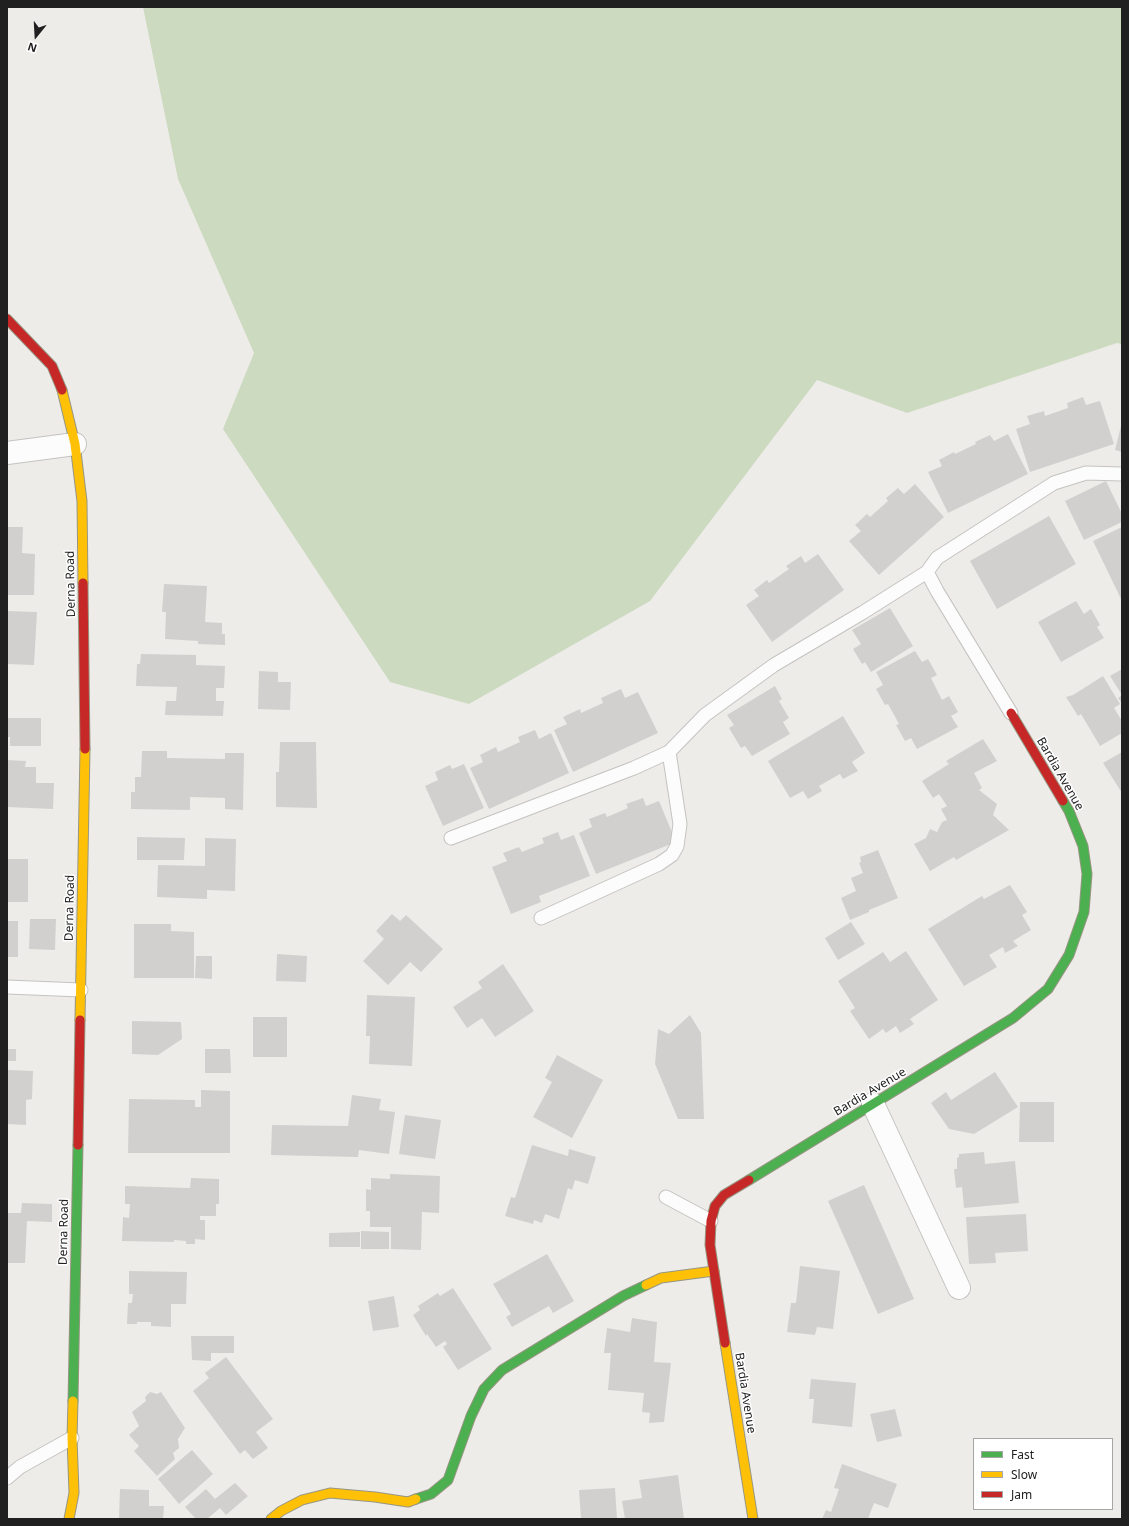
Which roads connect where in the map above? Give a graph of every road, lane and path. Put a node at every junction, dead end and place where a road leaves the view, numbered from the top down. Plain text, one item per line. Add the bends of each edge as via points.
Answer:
1 (7, 319) edge
2 (75, 444) junction
3 (7, 453) edge
4 (1122, 474) edge
5 (927, 572) junction
6 (1011, 712) joint
7 (669, 752) junction
8 (451, 838) dead end
9 (541, 918) dead end
10 (7, 987) edge
11 (81, 990) junction
12 (873, 1104) junction
13 (666, 1197) dead end
14 (710, 1221) junction
15 (714, 1271) junction
16 (958, 1288) dead end
17 (72, 1438) junction
18 (7, 1478) edge
19 (69, 1519) edge
20 (271, 1519) edge
21 (753, 1519) edge

1 - 2 street, Derna Road via 52,366 62,388
2 - 3 street
2 - 11 street, Derna Road via 82,501 85,773
4 - 5 lane via 1086,473 1054,483 937,558
5 - 6 lane
5 - 7 lane via 774,665 705,716
6 - 12 street, Bardia Avenue via 1069,811 1083,846 1087,874 1084,912 1069,955 1048,989 1013,1018
7 - 8 lane via 634,768
7 - 9 lane via 680,824 677,846 672,855 659,864
10 - 11 lane
11 - 17 street, Derna Road
12 - 14 street, Bardia Avenue via 724,1195 715,1206
12 - 16 street
13 - 14 lane
14 - 15 street, Bardia Avenue
15 - 20 street via 661,1278 623,1296 502,1370 484,1389 471,1416 448,1480 431,1494 408,1502 330,1494 302,1500
15 - 21 street, Bardia Avenue
17 - 18 lane via 20,1467
17 - 19 street, Derna Road via 74,1493

